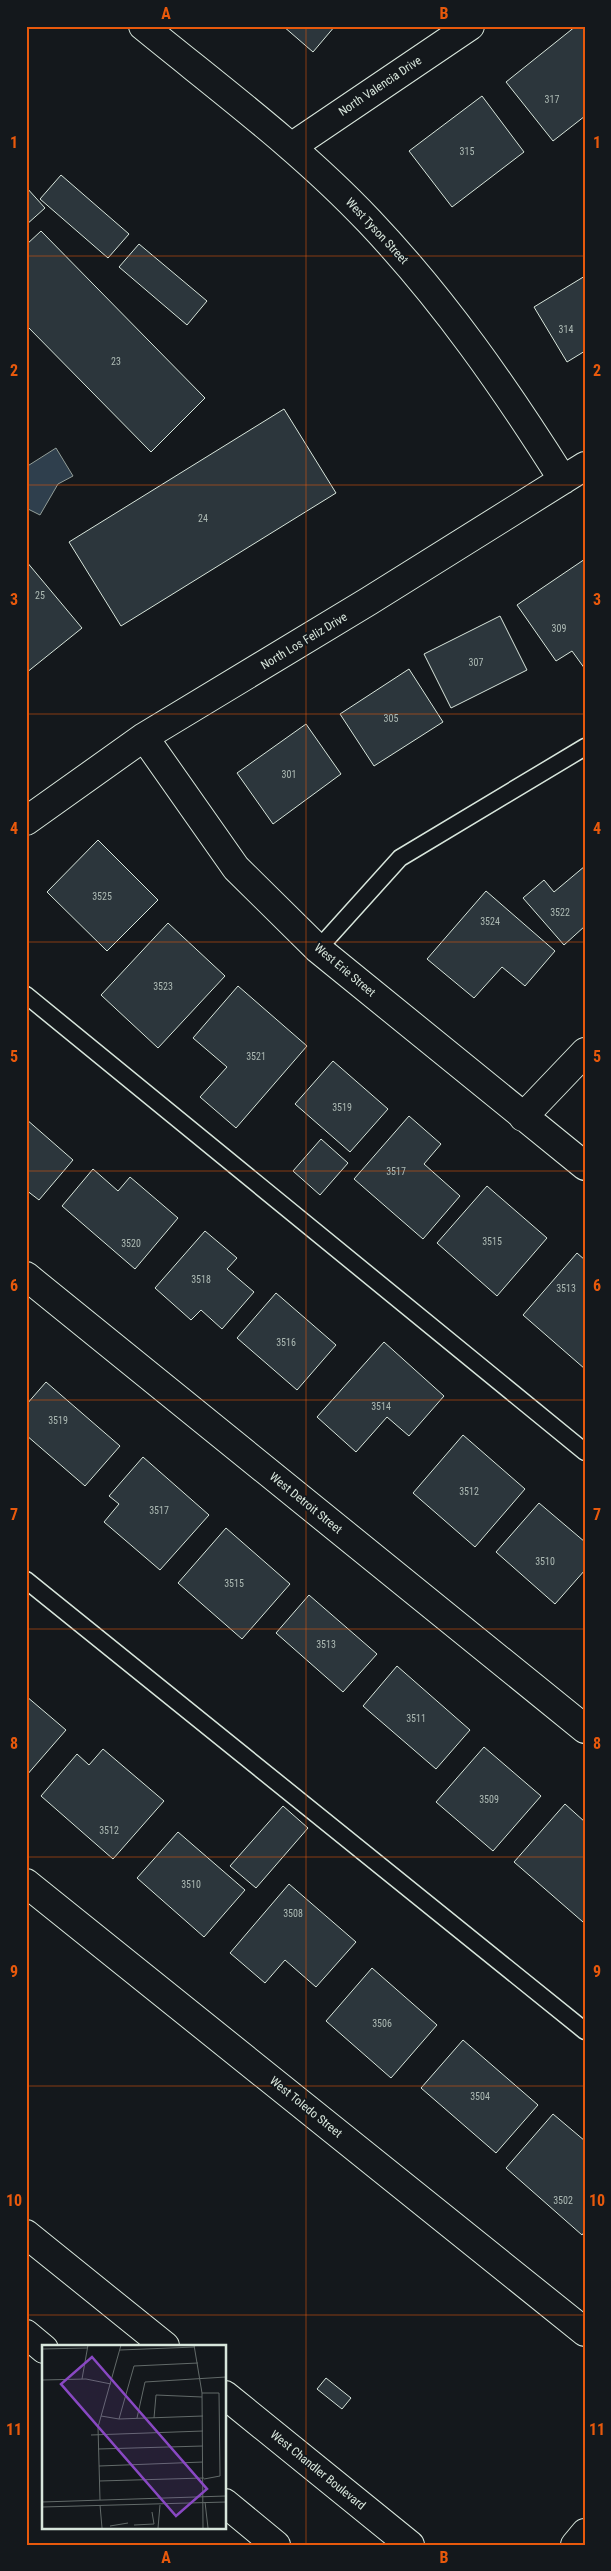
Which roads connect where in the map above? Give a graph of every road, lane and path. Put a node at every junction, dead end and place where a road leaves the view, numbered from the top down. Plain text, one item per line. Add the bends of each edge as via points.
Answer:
1 (143, 26) edge
2 (470, 26) edge
3 (291, 147) junction
4 (574, 473) edge
5 (144, 737) junction
6 (585, 746) edge
7 (26, 821) edge
8 (318, 949) junction
9 (26, 995) edge
10 (585, 1052) edge
11 (523, 1117) junction
12 (585, 1166) edge
13 (26, 1276) edge
14 (585, 1452) edge
15 (26, 1580) edge
16 (585, 1730) edge
17 (26, 1883) edge
18 (585, 2031) edge
19 (26, 2234) edge
20 (585, 2332) edge
21 (26, 2334) edge
22 (164, 2345) edge
23 (42, 2347) edge
24 (226, 2396) edge
25 (226, 2504) edge
26 (585, 2533) edge
27 (276, 2545) edge
28 (410, 2545) edge
29 (575, 2545) edge

1 - 3 street, West Tyson Street
2 - 3 street, North Valencia Drive
3 - 4 street, West Tyson Street via 369,220 453,318 503,387
4 - 5 street, North Los Feliz Drive
5 - 7 street, North Los Feliz Drive
5 - 8 street, West Erie Street via 236,868
6 - 8 lane via 400,858
8 - 11 street, West Erie Street
9 - 14 lane
10 - 11 street
11 - 12 street, West Erie Street
13 - 16 street, West Detroit Street
15 - 18 lane
17 - 20 street, West Toledo Street
19 - 22 street
21 - 23 street
24 - 28 street, West Chandler Boulevard
25 - 27 street
26 - 29 street

